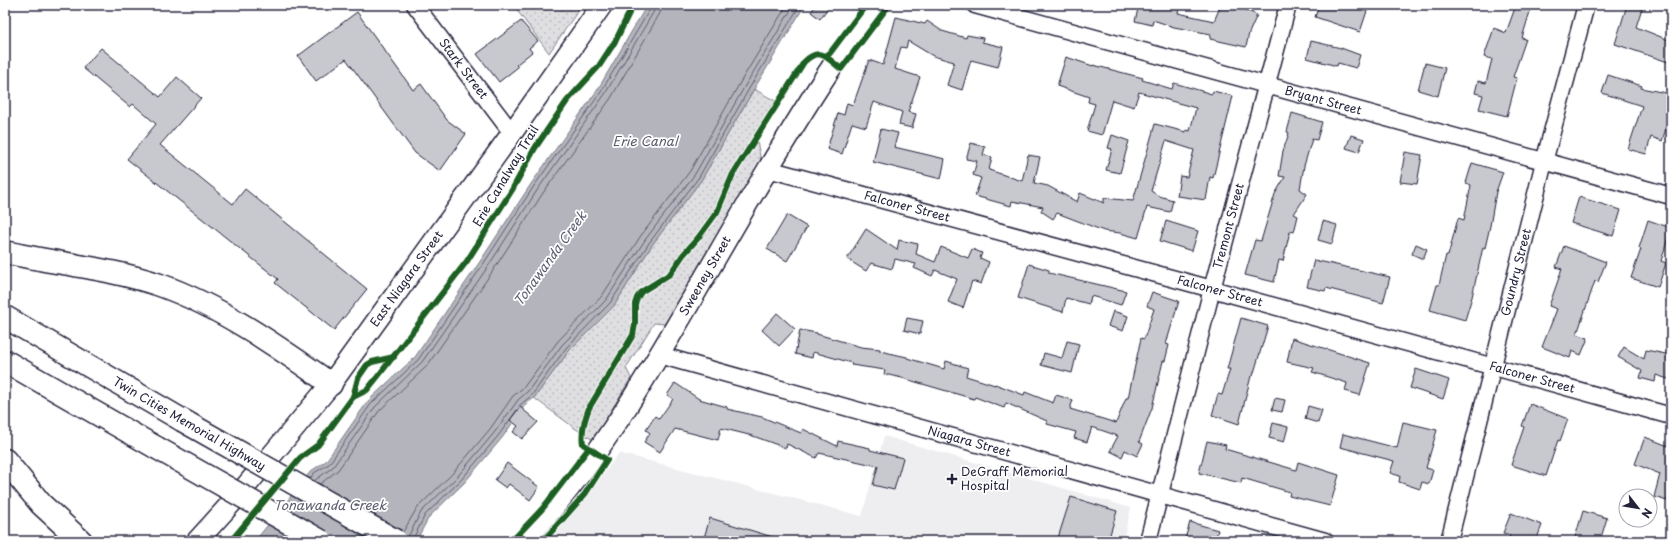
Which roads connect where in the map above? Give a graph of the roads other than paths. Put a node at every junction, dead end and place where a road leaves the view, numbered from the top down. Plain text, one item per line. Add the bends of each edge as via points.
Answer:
1 (415, 5) edge
2 (602, 5) edge
3 (878, 5) edge
4 (975, 5) edge
5 (1288, 5) edge
6 (1586, 5) edge
7 (1267, 86) junction
8 (512, 133) junction
9 (1544, 162) junction
10 (768, 169) junction
11 (1671, 196) edge
12 (5, 252) edge
13 (1212, 289) junction
14 (5, 317) edge
15 (659, 355) junction
16 (5, 361) edge
17 (1493, 368) junction
18 (331, 384) junction
19 (1671, 416) edge
20 (5, 460) edge
21 (1160, 495) junction
22 (81, 541) edge
23 (198, 541) edge
24 (322, 541) edge
25 (396, 541) edge
26 (524, 541) edge
27 (1148, 541) edge
28 (1325, 541) edge
29 (1448, 541) edge

1 - 8 street, Stark Street
2 - 8 street, East Niagara Street
3 - 10 street, Sweeney Street via 834,64
4 - 7 street, Bryant Street
5 - 7 street, Tremont Street
6 - 9 street, Goundry Street
7 - 9 street, Bryant Street
7 - 13 street, Tremont Street
8 - 18 street, East Niagara Street
9 - 11 street, Bryant Street
9 - 17 street, Goundry Street
10 - 13 street, Falconer Street
10 - 15 street, Sweeney Street
12 - 18 main road via 126,276 192,298 235,321
13 - 17 street, Falconer Street
13 - 21 street, Tremont Street
14 - 25 main road, Twin Cities Memorial Highway, bridge
15 - 21 street, Niagara Street
15 - 26 street, Sweeney Street via 584,471 561,502
16 - 24 main road, bridge
17 - 19 street, Falconer Street
17 - 29 street, Goundry Street
18 - 23 street, East Niagara Street
20 - 22 main road via 41,504
21 - 27 street, Tremont Street
21 - 28 street, Niagara Street

